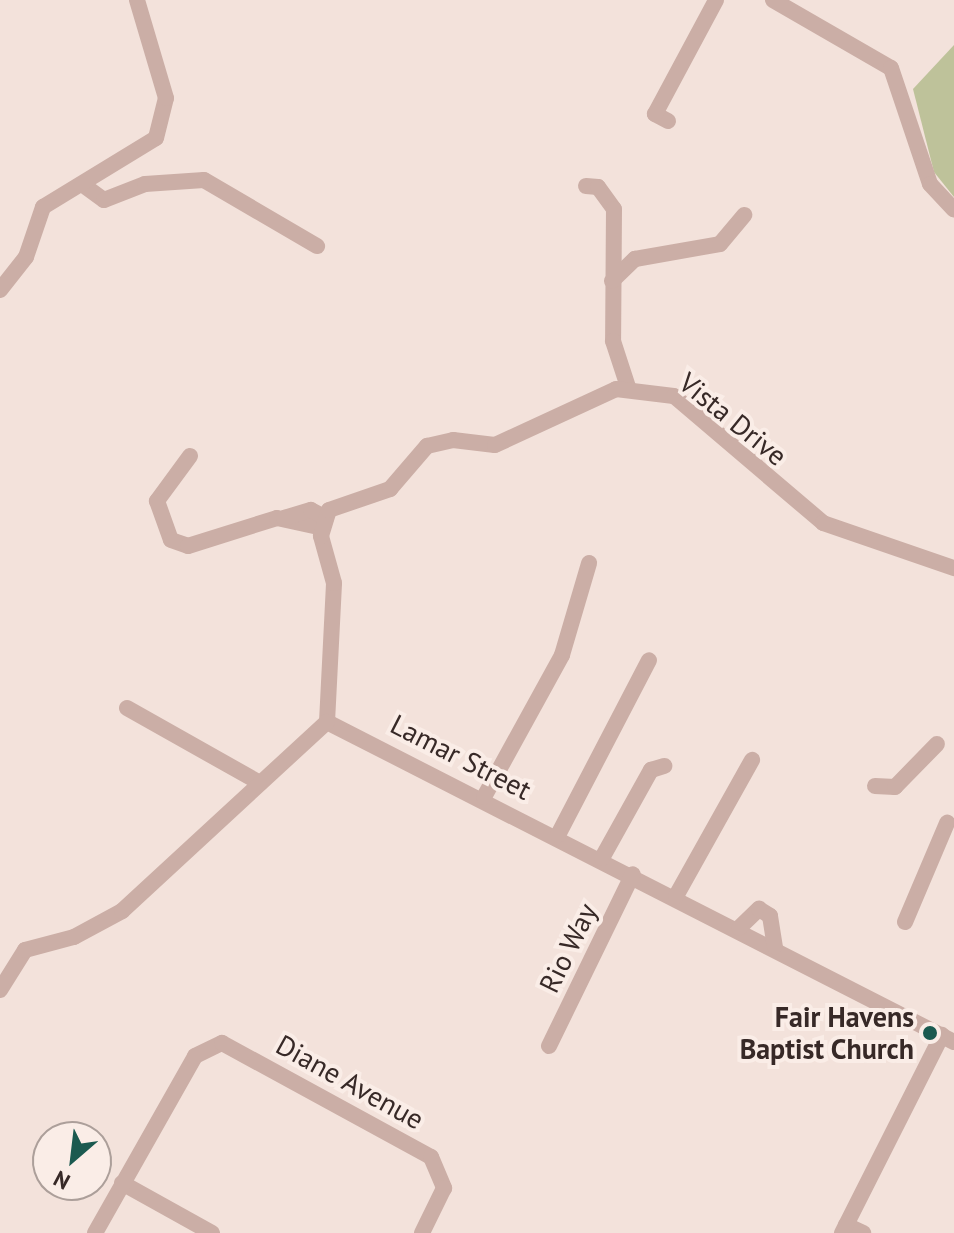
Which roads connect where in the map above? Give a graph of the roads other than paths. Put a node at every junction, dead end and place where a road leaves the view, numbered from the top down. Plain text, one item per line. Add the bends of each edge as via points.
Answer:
1 (137, 0) edge
2 (716, 0) edge
3 (773, 0) edge
4 (668, 121) dead end
5 (586, 186) dead end
6 (86, 187) junction
7 (954, 210) edge
8 (744, 215) dead end
9 (317, 246) dead end
10 (612, 281) junction
11 (0, 290) edge
12 (628, 387) junction
13 (190, 456) dead end
14 (324, 523) junction
15 (954, 558) edge
16 (918, 561) junction
17 (589, 563) dead end
18 (954, 568) edge
19 (649, 660) dead end
20 (127, 708) dead end
21 (327, 722) junction
22 (937, 744) dead end
23 (752, 760) dead end
24 (664, 766) dead end
25 (260, 783) junction
26 (875, 786) dead end
27 (484, 797) junction
28 (947, 823) dead end
29 (558, 835) junction
30 (602, 858) junction
31 (633, 874) junction
32 (676, 896) junction
33 (905, 922) dead end
34 (739, 928) junction
35 (775, 947) junction
36 (0, 990) edge
37 (948, 1038) edge
38 (549, 1046) dead end
39 (122, 1183) junction
40 (844, 1229) edge
41 (95, 1233) edge
42 (212, 1233) edge
43 (422, 1233) edge
44 (863, 1233) edge

1 - 6 street via 166,115 156,138
2 - 4 street via 655,114
3 - 7 street via 891,68 930,184
5 - 10 street via 598,187 614,209
6 - 9 street via 104,200 145,184 204,180
6 - 11 street via 43,207 26,257
8 - 10 street via 720,244 635,259
10 - 12 street via 613,341
12 - 14 street via 495,445 427,446 390,489 337,503
12 - 16 street, Vista Drive via 674,396 788,499 823,523
13 - 14 street via 157,501 171,540 188,546 311,510
14 - 21 street via 334,583
15 - 16 street
16 - 18 street, Vista Drive
17 - 27 street via 562,655
19 - 29 street
20 - 25 street
21 - 25 street
21 - 27 street, Lamar Street
22 - 26 street via 895,787
23 - 32 street
24 - 30 street via 651,770
25 - 36 street via 122,911 95,929 18,955
27 - 29 street, Lamar Street
28 - 33 street
29 - 30 street, Lamar Street
30 - 31 street, Lamar Street
31 - 32 street, Lamar Street
31 - 38 street, Rio Way
32 - 34 street, Lamar Street
34 - 35 street, Lamar Street
34 - 35 street via 759,909 770,916
35 - 37 street, Lamar Street
37 - 40 street
39 - 41 street
39 - 42 street
39 - 43 street, Diane Avenue via 195,1056 228,1045 431,1157 444,1177
40 - 44 street

